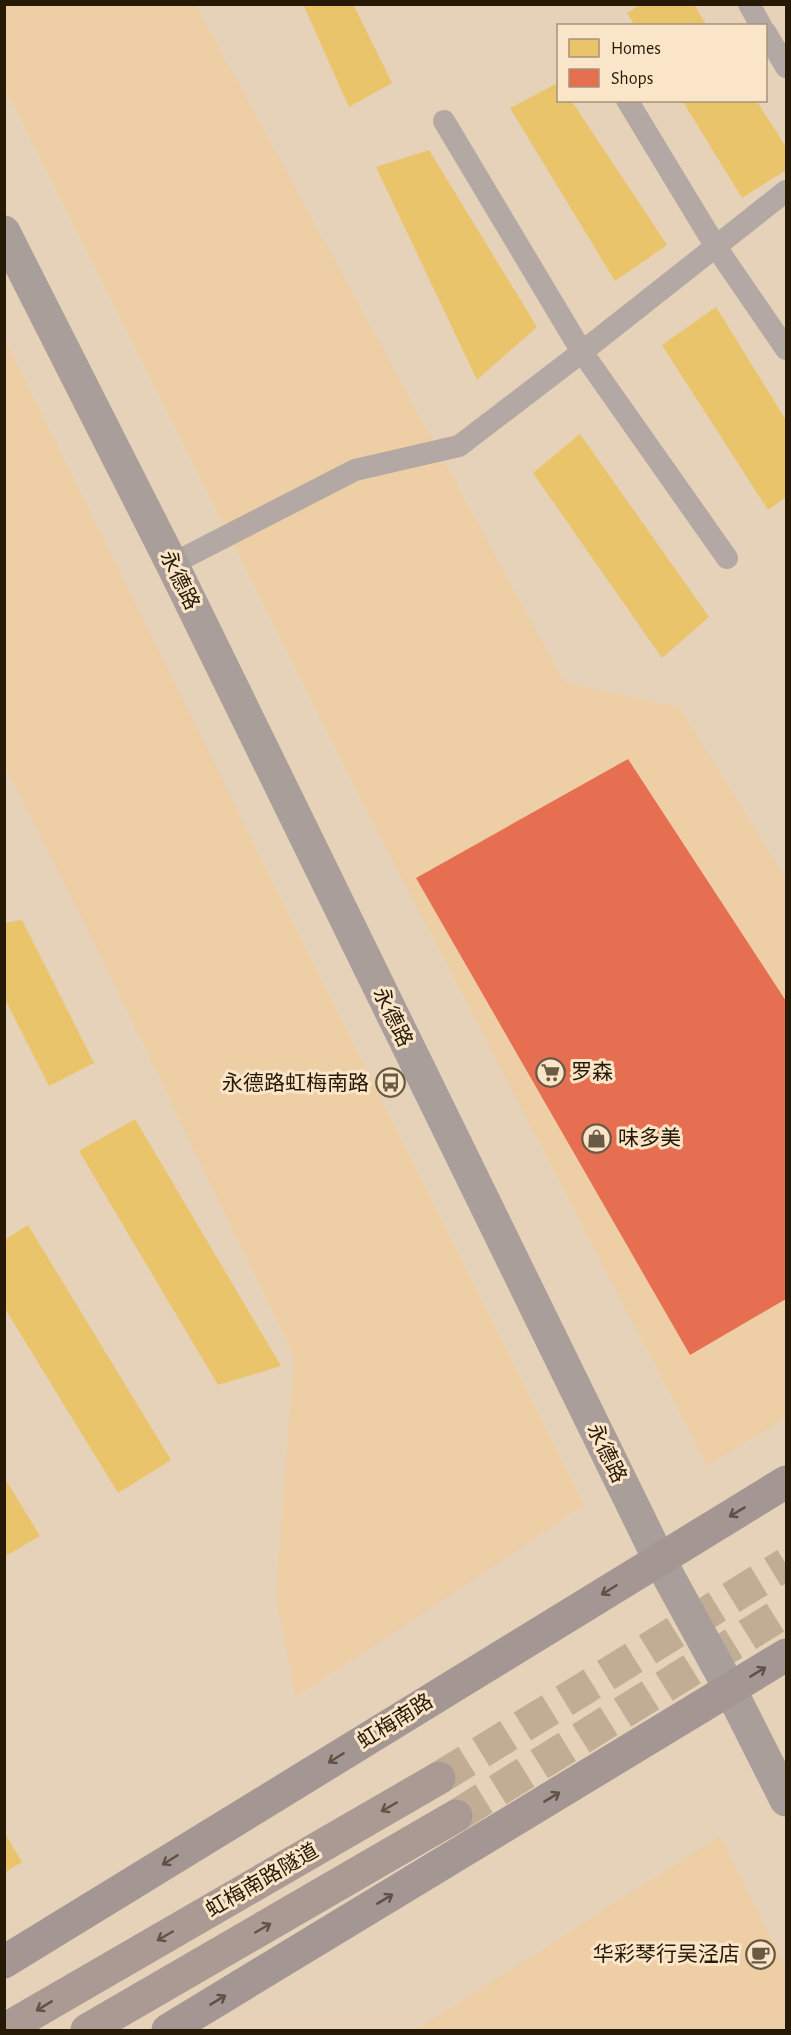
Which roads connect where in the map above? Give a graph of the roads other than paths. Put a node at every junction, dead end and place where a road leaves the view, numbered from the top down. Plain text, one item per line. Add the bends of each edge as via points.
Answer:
1 (748, 4) edge
2 (760, 24) edge
3 (767, 36) edge
4 (786, 68) edge
5 (628, 102) edge
6 (444, 121) dead end
7 (786, 191) edge
8 (4, 232) edge
9 (716, 246) junction
10 (786, 349) edge
11 (582, 352) junction
12 (727, 558) dead end
13 (172, 564) junction
14 (786, 1482) edge
15 (659, 1559) junction
16 (786, 1654) edge
17 (730, 1689) junction
18 (439, 1778) tunnel mouth
19 (786, 1800) edge
20 (456, 1816) tunnel mouth
21 (4, 1962) edge
22 (95, 2026) edge
23 (4, 2030) edge
24 (168, 2031) edge

1 - 2 street
3 - 4 street
5 - 9 street
6 - 11 street
7 - 9 street
8 - 13 street, 永德路
9 - 10 street
9 - 11 street
11 - 12 street
11 - 13 street via 459,446 355,470
13 - 15 street, 永德路
14 -> 15 main road, 虹梅南路
15 - 17 street, 永德路
15 -> 21 main road, 虹梅南路
17 -> 16 main road
17 - 19 street, 永德路
24 -> 17 main road
18 -> 23 highway, 虹梅南路隧道
22 -> 20 highway, 虹梅南路隧道

